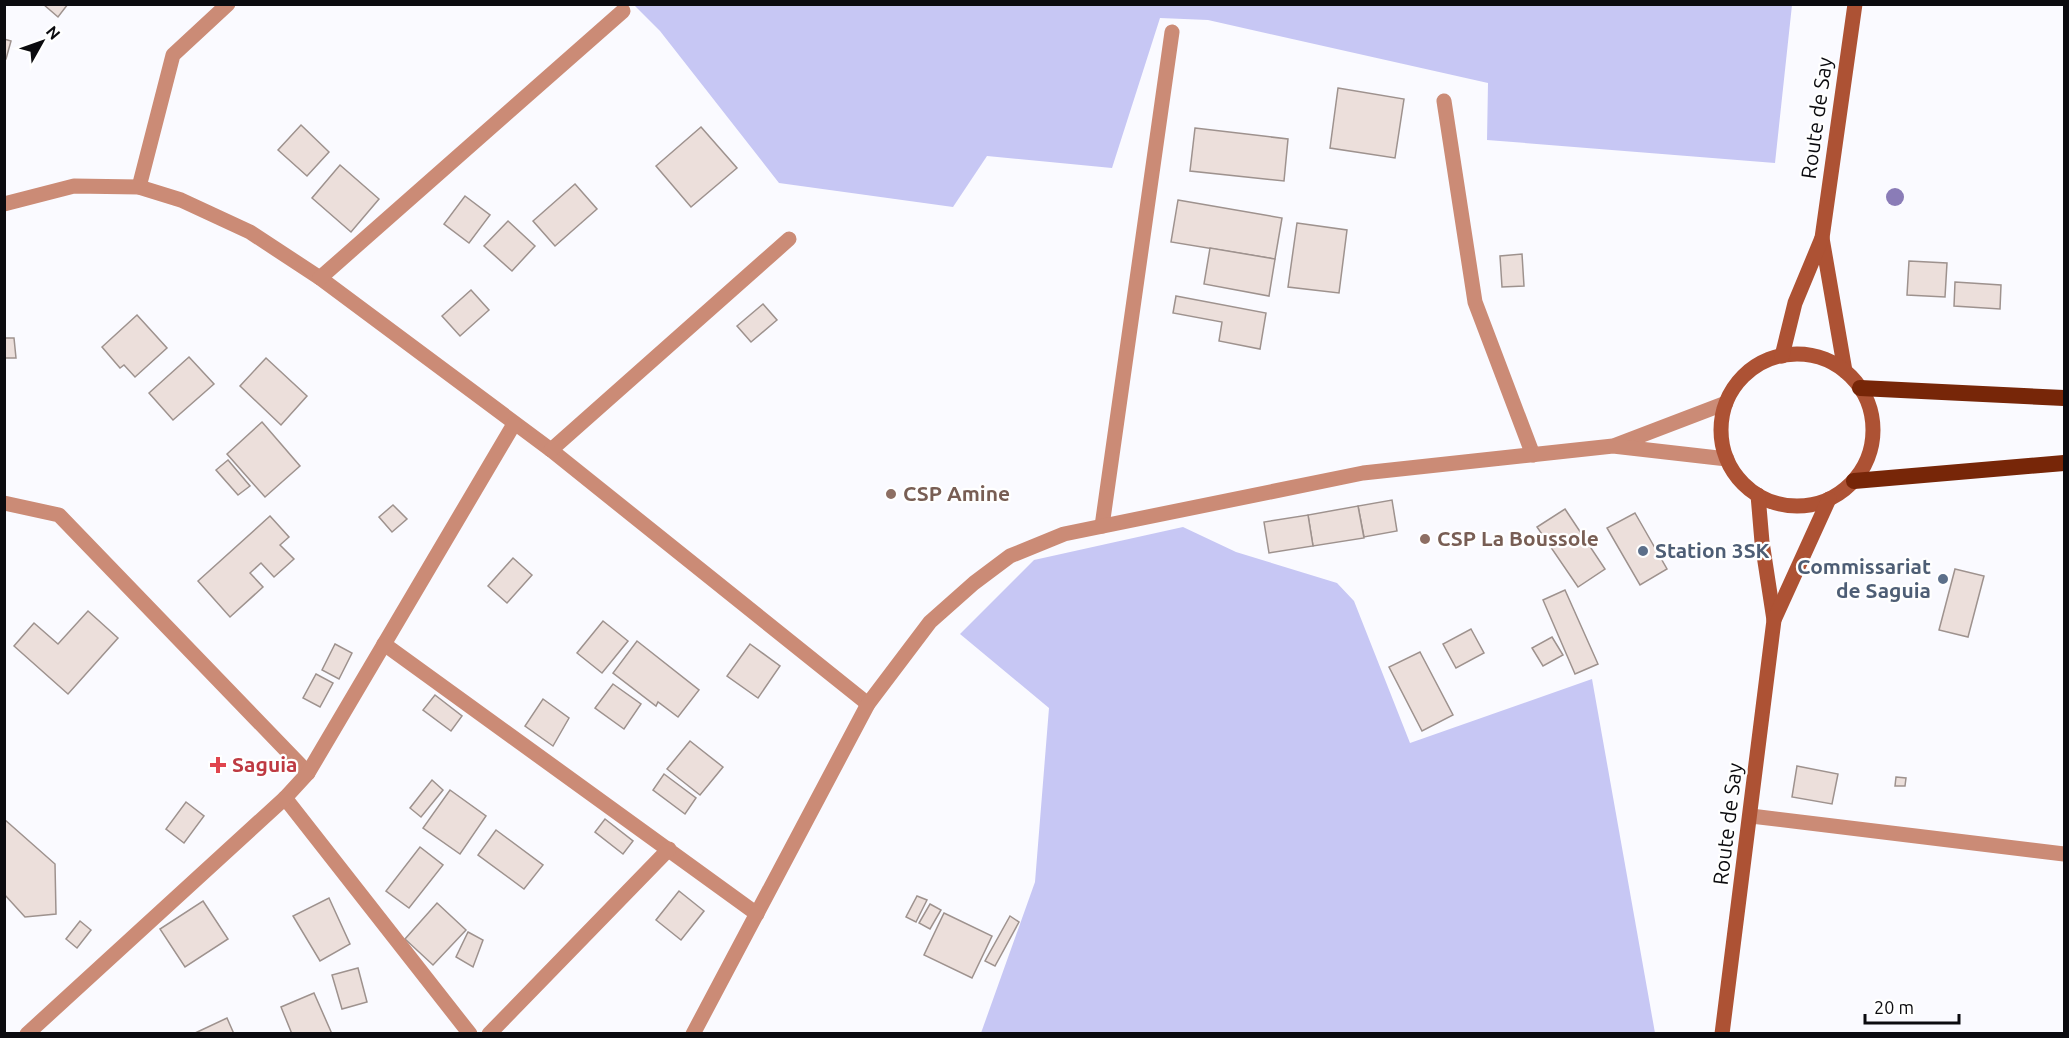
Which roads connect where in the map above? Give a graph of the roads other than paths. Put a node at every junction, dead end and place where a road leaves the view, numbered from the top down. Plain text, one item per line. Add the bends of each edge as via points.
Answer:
1 (228, 4) edge
2 (1855, 4) edge
3 (623, 11) dead end
4 (1173, 32) dead end
5 (1444, 101) dead end
6 (139, 188) junction
7 (4, 204) edge
8 (1822, 238) junction
9 (789, 239) dead end
10 (320, 278) junction
11 (1782, 356) junction
12 (1845, 371) junction
13 (1860, 388) junction
14 (2064, 398) edge
15 (1726, 403) junction
16 (514, 424) junction
17 (1613, 446) junction
18 (551, 450) junction
19 (1533, 455) junction
20 (1727, 459) junction
21 (2064, 463) edge
22 (1854, 481) junction
23 (1758, 495) junction
24 (1829, 499) junction
25 (4, 503) edge
26 (1102, 526) junction
27 (1774, 620) junction
28 (384, 644) junction
29 (868, 704) junction
30 (308, 773) junction
31 (285, 798) junction
32 (1751, 816) junction
33 (669, 849) junction
34 (2064, 854) edge
35 (757, 914) junction
36 (27, 1034) edge
37 (470, 1034) edge
38 (489, 1034) edge
39 (693, 1034) edge
40 (1722, 1034) edge

1 - 6 street via 173,55
2 - 8 main road, Route de Say
3 - 10 street
4 - 26 street
5 - 19 street via 1475,302
6 - 7 street via 74,186
6 - 10 street via 182,200 250,232
8 - 11 main road, Route de Say via 1795,303
8 - 12 main road, Route de Say
9 - 18 street
10 - 16 street
11 - 12 main road via 1804,354
11 - 15 main road via 1748,372
12 - 13 main road
13 - 14 highway
13 - 22 main road via 1871,416 1872,445
15 - 17 street
15 - 20 main road via 1722,441
16 - 18 street
16 - 28 street
17 - 19 street
17 - 20 street
18 - 29 street
19 - 26 street via 1363,473
20 - 23 main road via 1735,473
21 - 22 highway
22 - 24 main road
23 - 24 main road via 1793,506
23 - 27 main road, Route de Say
24 - 27 main road, Route de Say
25 - 30 street via 59,515
26 - 29 street via 1064,534 1010,556 974,583 930,622
27 - 32 main road, Route de Say
28 - 30 street
28 - 33 street
29 - 35 street
30 - 31 street
31 - 36 street
31 - 37 street
32 - 34 street
32 - 40 main road, Route de Say
33 - 35 street
33 - 38 street
35 - 39 street

